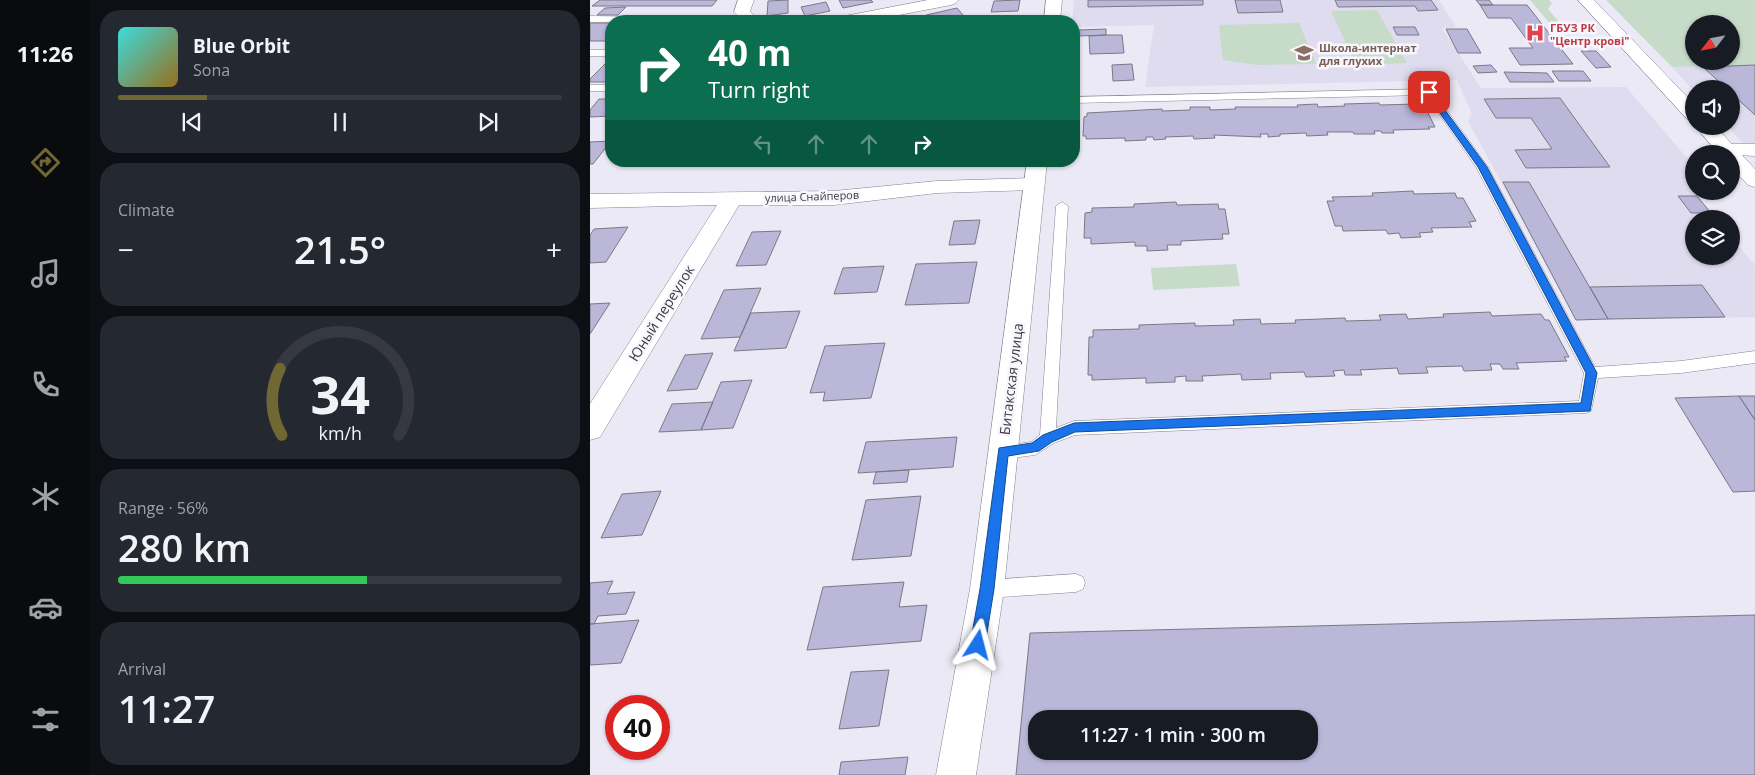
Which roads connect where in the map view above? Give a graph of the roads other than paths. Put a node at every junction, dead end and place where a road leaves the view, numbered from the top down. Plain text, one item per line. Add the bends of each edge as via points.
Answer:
1 (746, 0) edge
2 (951, 0) edge
3 (1054, 0) edge
4 (1586, 0) edge
5 (745, 15) edge
6 (875, 15) edge
7 (1053, 15) edge
8 (590, 19) edge
9 (605, 19) edge
10 (590, 53) edge
11 (605, 53) edge
12 (590, 88) edge
13 (605, 88) edge
14 (1080, 100) edge
15 (1685, 105) edge
16 (1713, 135) edge
17 (1722, 145) edge
18 (1755, 150) edge
19 (1740, 152) edge
20 (1740, 164) edge
21 (1035, 173) edge
22 (1755, 180) edge
23 (732, 198) junction
24 (590, 201) edge
25 (1062, 206) dead end
26 (1755, 357) edge
27 (1591, 373) junction
28 (590, 428) edge
29 (1048, 438) junction
30 (1003, 452) junction
31 (1076, 583) dead end
32 (987, 589) junction
33 (956, 775) edge

1 - 5 street via 742,12
2 - 6 street
3 - 7 street
4 - 15 street
8 - 9 lane
10 - 11 lane
12 - 13 lane
14 - 27 lane via 1429,92 1482,167
16 - 17 street
18 - 19 street
20 - 22 street
21 - 23 street, улица Снайперов via 834,198
21 - 30 street, Битакская улица
23 - 24 street, улица Снайперов
23 - 28 street, Юный переулок
25 - 29 lane
26 - 27 lane via 1681,367
27 - 29 lane via 1586,407 1074,428
29 - 30 lane via 1034,448
30 - 32 street, Битакская улица
31 - 32 lane
32 - 33 street, Битакская улица

